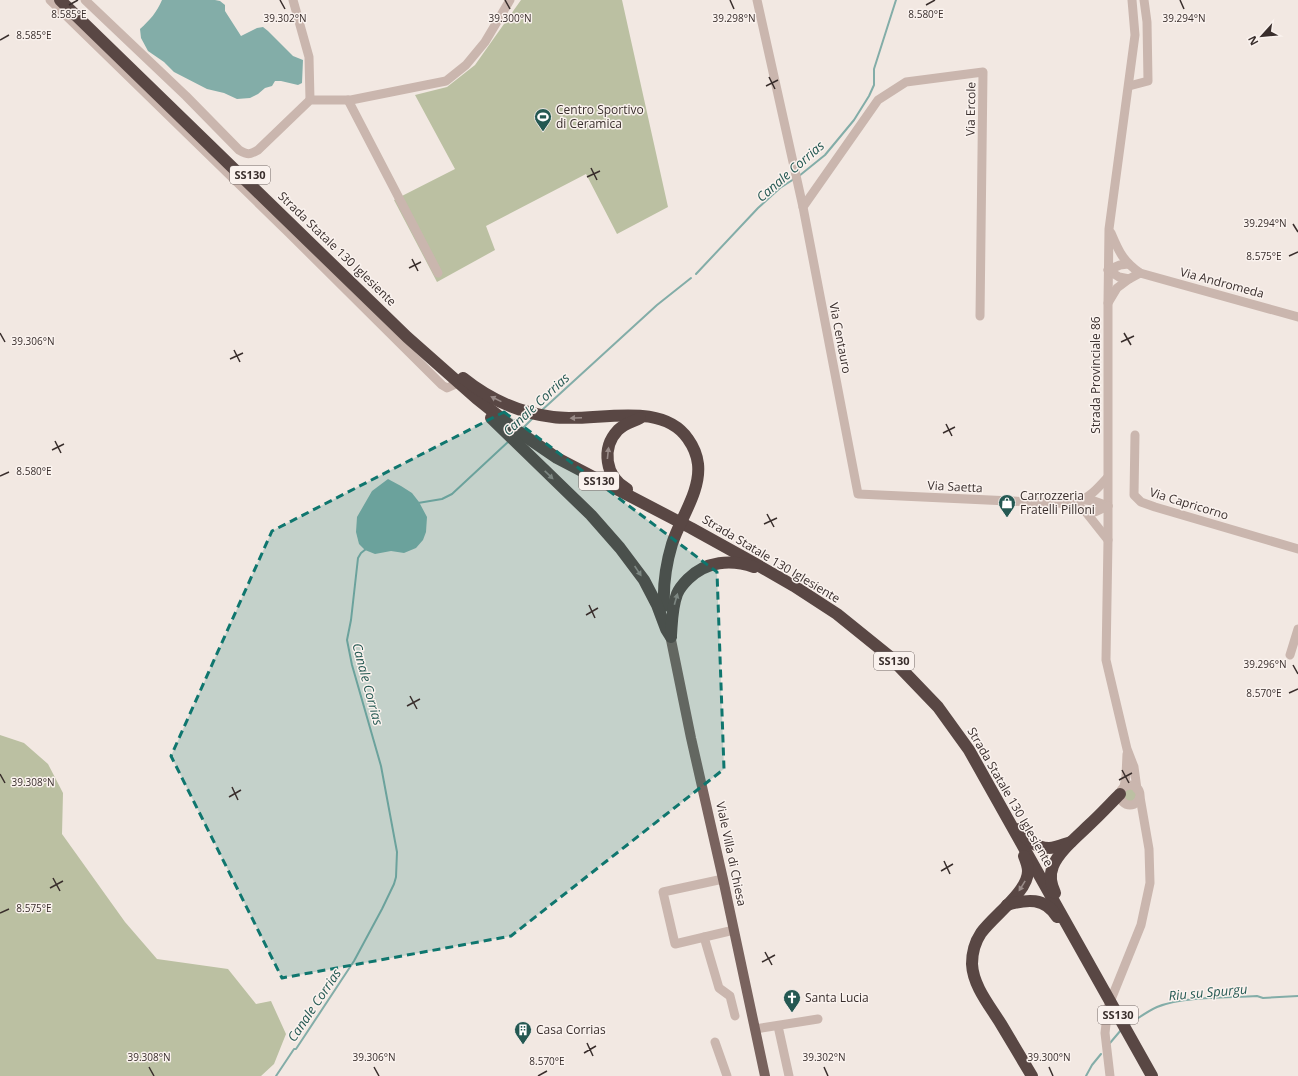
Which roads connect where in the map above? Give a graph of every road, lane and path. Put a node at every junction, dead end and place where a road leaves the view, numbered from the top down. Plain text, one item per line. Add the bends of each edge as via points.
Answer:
1 (50, 0) edge
2 (60, 0) edge
3 (70, 0) edge
4 (86, 0) edge
5 (293, 0) edge
6 (510, 0) edge
7 (757, 0) edge
8 (1132, 0) edge
9 (1144, 0) edge
10 (1129, 86) junction
11 (310, 100) junction
12 (348, 100) junction
13 (803, 207) junction
14 (1110, 229) junction
15 (1128, 264) junction
16 (1108, 270) junction
17 (438, 273) dead end
18 (1140, 273) junction
19 (1129, 279) junction
20 (1108, 303) junction
21 (980, 316) dead end
22 (1298, 317) edge
23 (407, 337) junction
24 (430, 350) junction
25 (456, 384) junction
26 (476, 398) junction
27 (643, 416) junction
28 (512, 433) junction
29 (1135, 435) dead end
30 (526, 445) junction
31 (1107, 478) junction
32 (858, 494) joint
33 (1085, 500) junction
34 (1074, 504) junction
35 (1108, 506) junction
36 (1085, 511) junction
37 (671, 517) junction
38 (1108, 540) junction
39 (1298, 548) edge
40 (748, 562) junction
41 (664, 606) joint
42 (1298, 629) edge
43 (671, 637) junction
44 (1290, 655) dead end
45 (1128, 749) junction
46 (990, 787) junction
47 (1138, 793) junction
48 (1125, 797) junction
49 (1145, 823) junction
50 (1071, 842) junction
51 (723, 879) junction
52 (1007, 905) junction
53 (734, 930) junction
54 (704, 937) junction
55 (1083, 952) junction
56 (735, 1016) dead end
57 (818, 1019) dead end
58 (778, 1026) junction
59 (755, 1029) junction
60 (715, 1042) dead end
61 (727, 1076) edge
62 (765, 1076) edge
63 (789, 1076) edge
64 (1032, 1076) edge
65 (1110, 1076) edge
66 (1152, 1076) edge

1 - 25 street via 284,227 442,385 447,388
2 - 23 highway, Strada Statale 130 Iglesiente / SS130
3 - 24 highway, Strada Statale 130 Iglesiente / SS130
4 - 11 street via 246,154 258,150
5 - 11 street via 308,57
6 - 12 street via 485,42 466,65 446,81
7 - 13 street, Via Centauro
8 - 10 street, Strada Provinciale 86 via 1135,35
9 - 10 street via 1148,81
10 - 14 street, Strada Provinciale 86
11 - 12 street
12 - 17 street
13 - 21 street, Via Ercole via 878,100 906,82 983,72
13 - 32 street, Via Centauro
14 - 15 street, Via Andromeda
14 - 16 street, Strada Provinciale 86
15 - 16 street
15 - 18 street, Via Andromeda
16 - 19 street via 1119,277
16 - 20 street, Strada Provinciale 86
18 - 19 street
18 - 22 street, Via Andromeda
19 - 20 street via 1117,288
20 - 31 street, Strada Provinciale 86
23 - 25 highway
23 - 26 highway, Strada Statale 130 Iglesiente / SS130
24 - 26 highway, Strada Statale 130 Iglesiente / SS130
27 -> 24 highway via 572,418 532,414 492,398
25 - 28 highway
26 - 28 highway, Strada Statale 130 Iglesiente / SS130
37 -> 27 highway via 655,504 624,488 609,470 607,458 611,439 624,425
27 - 41 highway via 677,427 691,443 698,463 694,488 668,558
28 - 30 highway
29 - 39 street, Via Capricorno via 1134,495 1140,502
30 - 37 highway, Strada Statale 130 Iglesiente / SS130
30 -> 43 highway via 620,548 644,580
31 - 33 street, Via Saetta
31 - 35 street, Strada Provinciale 86
32 - 34 street, Via Saetta
33 - 34 street, Via Saetta
33 - 35 street
34 - 36 street, Via Saetta
35 - 36 street via 1095,512
35 - 38 street, Strada Provinciale 86
36 - 38 street, Via Saetta
37 - 40 highway, Strada Statale 130 Iglesiente / SS130
38 - 45 street, Strada Provinciale 86 via 1106,660
43 -> 40 highway via 672,613 677,593 694,573 704,567 728,562
40 - 46 highway, Strada Statale 130 Iglesiente / SS130 via 794,586 837,614 889,656 938,707 969,750
41 - 43 main road, Viale Villa di Chiesa
42 - 44 street
43 - 51 main road, Viale Villa di Chiesa
45 - 47 street, Strada Provinciale 86
45 - 48 street, Strada Provinciale 86
46 - 50 highway via 1030,841 1048,848
46 -> 52 highway via 999,814 1027,865 1024,884
46 - 55 highway, Strada Statale 130 Iglesiente / SS130
47 - 48 street via 1136,802
47 - 48 street via 1132,785
47 - 49 street, Strada Provinciale 86
48 - 49 street
48 - 50 highway via 1104,810
49 - 65 street, Strada Provinciale 86 via 1150,883 1141,925 1108,1007 1105,1033
50 - 55 highway via 1056,861 1050,879 1076,930
51 - 53 main road, Viale Villa di Chiesa
51 - 54 street via 663,892 675,944
52 - 55 highway via 1026,900 1046,905
52 - 64 highway via 980,934 973,951 973,969 981,993
53 - 54 street
53 - 59 main road, Viale Villa di Chiesa
54 - 56 street via 719,988 730,996
55 - 66 highway, Strada Statale 130 Iglesiente / SS130
57 - 58 street
58 - 59 street
58 - 63 street
59 - 62 main road, Viale Villa di Chiesa
60 - 61 street

